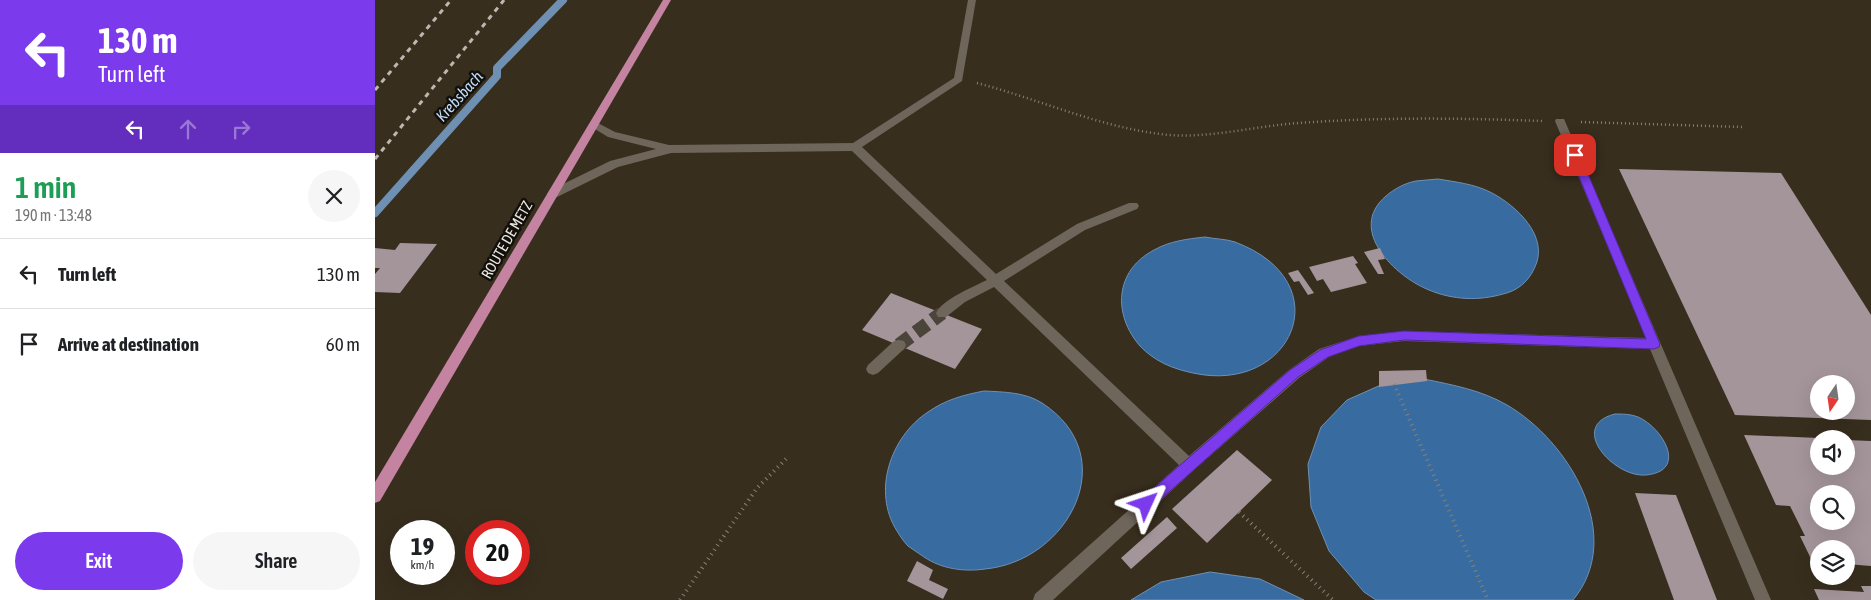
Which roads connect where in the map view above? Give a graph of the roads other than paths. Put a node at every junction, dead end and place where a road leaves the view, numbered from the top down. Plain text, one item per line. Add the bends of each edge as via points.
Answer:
1 (667, 0) edge
2 (972, 0) edge
3 (1560, 121) road end
4 (594, 124) junction
5 (855, 147) junction
6 (669, 149) junction
7 (553, 194) junction
8 (1133, 206) dead end
9 (995, 281) junction
10 (942, 313) tunnel mouth
11 (1654, 344) junction
12 (899, 345) tunnel mouth
13 (873, 369) dead end
14 (1189, 465) junction
15 (375, 496) edge
16 (1041, 600) edge
17 (1763, 600) edge

1 - 4 main road, ROUTE DE METZ
2 - 5 lane via 959,79
3 - 11 lane
4 - 6 lane via 612,135
4 - 7 main road, ROUTE DE METZ
5 - 6 lane
5 - 9 lane
6 - 7 lane via 614,164
7 - 15 main road, ROUTE DE METZ
8 - 9 lane via 1081,227
9 - 10 lane
9 - 14 lane
11 - 14 lane via 1404,336 1359,341 1324,353 1294,374
11 - 17 lane
12 - 13 lane
14 - 16 lane

